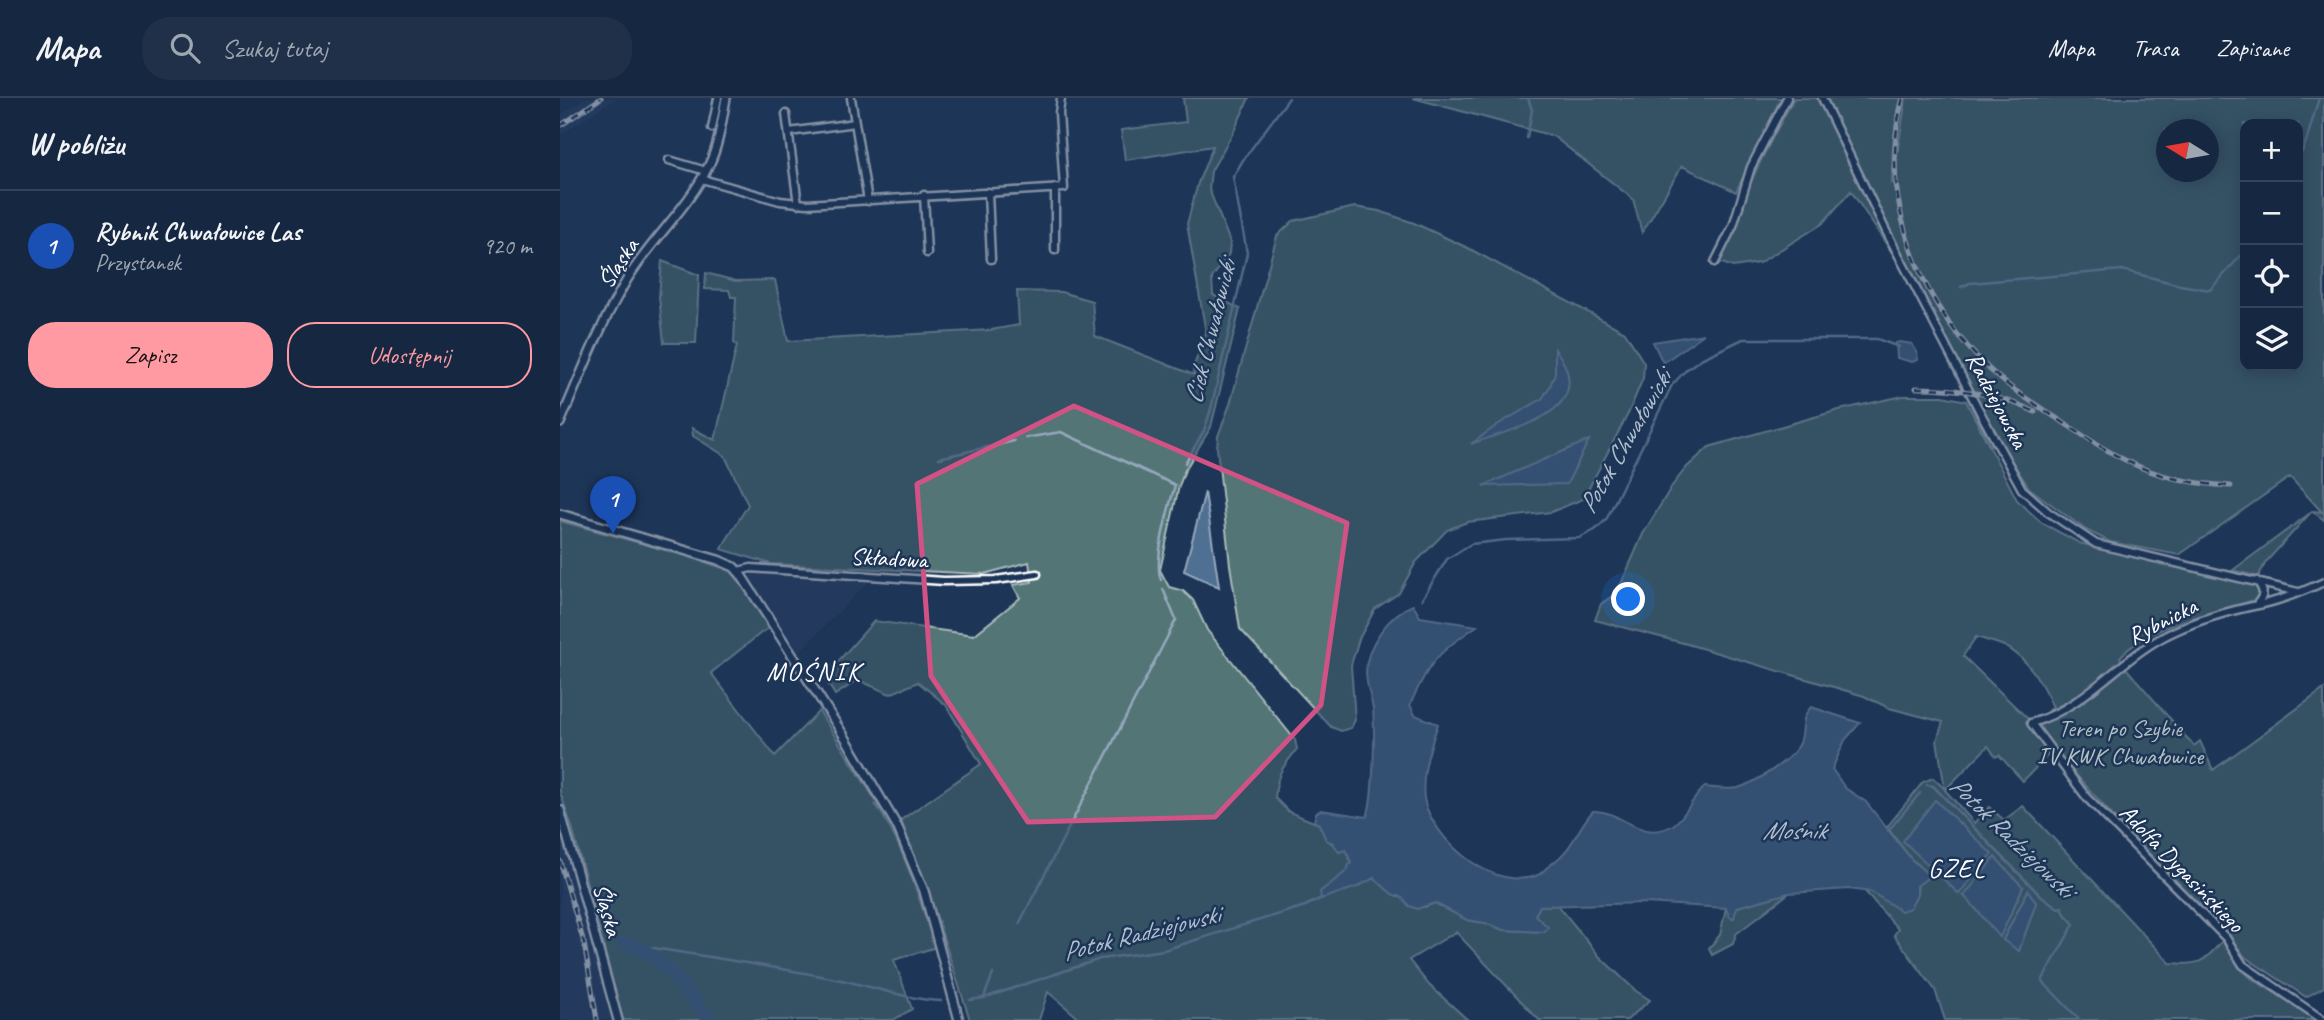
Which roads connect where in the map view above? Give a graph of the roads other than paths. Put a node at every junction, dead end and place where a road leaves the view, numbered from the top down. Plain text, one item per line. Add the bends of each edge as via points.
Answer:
1 (718, 98) edge
2 (726, 98) edge
3 (851, 98) edge
4 (1061, 98) edge
5 (1787, 98) edge
6 (1822, 98) edge
7 (786, 114) dead end
8 (855, 123) junction
9 (712, 128) dead end
10 (789, 132) junction
11 (669, 160) dead end
12 (704, 175) junction
13 (1055, 188) junction
14 (988, 192) junction
15 (924, 195) junction
16 (868, 201) junction
17 (798, 204) junction
18 (1055, 250) dead end
19 (927, 253) dead end
20 (991, 259) dead end
21 (1715, 262) dead end
22 (560, 423) edge
23 (560, 514) edge
24 (738, 571) junction
25 (1037, 574) dead end
26 (2257, 581) junction
27 (2324, 582) edge
28 (2300, 592) junction
29 (2257, 604) junction
30 (2031, 723) joint
31 (560, 810) edge
32 (618, 1020) edge
33 (959, 1020) edge
34 (2323, 1020) edge

1 - 9 street
2 - 12 street, Śląska
3 - 8 street
4 - 13 street via 1064,188
5 - 21 street via 1754,160 1733,226
6 - 26 street, Radziejowska via 1886,231 2022,489 2096,544
7 - 10 street
8 - 10 street
8 - 16 street
10 - 17 street
11 - 12 street
12 - 17 street via 769,199
12 - 22 street, Śląska via 617,298
13 - 14 street
13 - 18 street
14 - 15 street
14 - 20 street
15 - 16 street
15 - 19 street
16 - 17 street
23 - 24 street via 718,560
24 - 25 street, Składowa via 751,568 977,582
24 - 33 street via 897,825 924,891
26 - 28 street, Radziejowska
26 - 29 street via 2263,589
27 - 28 street, Rybnicka
28 - 29 street, Rybnicka
29 - 30 street, Rybnicka via 2171,633 2145,647 2088,694 2055,715
30 - 34 street, Adolfa Dygasińskiego via 2087,798 2227,938 2243,965
31 - 32 street, Śląska

